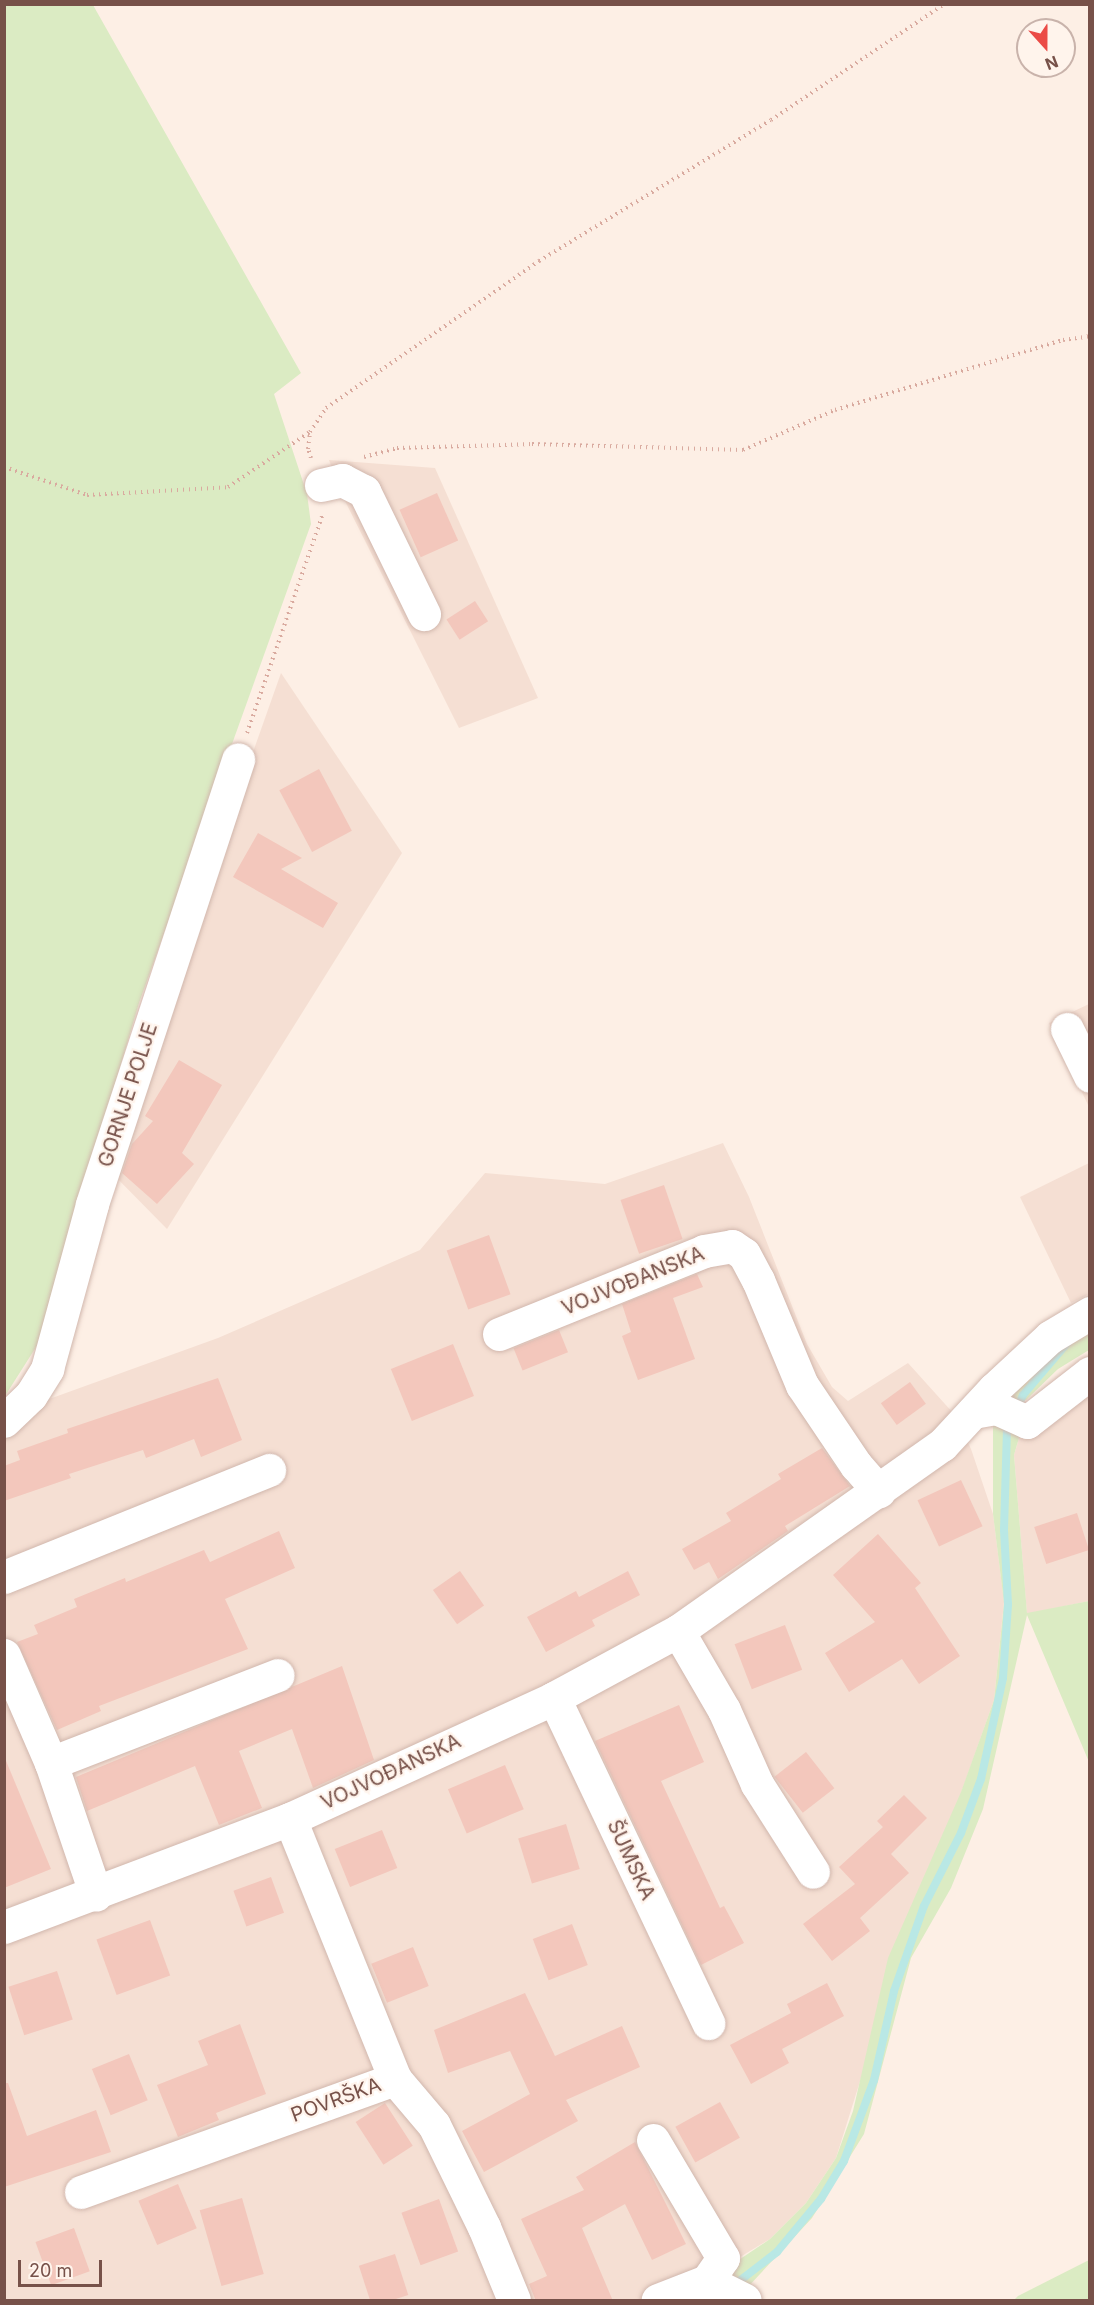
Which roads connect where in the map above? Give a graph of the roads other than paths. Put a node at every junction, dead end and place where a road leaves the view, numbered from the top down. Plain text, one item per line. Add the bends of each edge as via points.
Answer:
1 (321, 485) road end
2 (424, 614) dead end
3 (238, 759) road end
4 (1067, 1029) dead end
5 (1089, 1076) edge
6 (1089, 1314) edge
7 (499, 1334) dead end
8 (1089, 1373) edge
9 (985, 1410) junction
10 (4, 1421) edge
11 (269, 1470) dead end
12 (879, 1491) junction
13 (4, 1577) edge
14 (678, 1631) junction
15 (4, 1655) edge
16 (278, 1675) dead end
17 (554, 1698) junction
18 (51, 1763) junction
19 (290, 1818) junction
20 (813, 1872) dead end
21 (96, 1895) junction
22 (4, 1927) edge
23 (708, 2023) dead end
24 (395, 2079) junction
25 (653, 2140) dead end
26 (81, 2192) dead end
27 (708, 2282) junction
28 (745, 2300) edge
29 (514, 2301) edge
30 (658, 2301) edge

1 - 2 street via 342,480 364,491
3 - 10 street, GORNJE POLJE via 92,1204 47,1370 31,1395
4 - 5 street
6 - 9 street, VOJVOĐANSKA via 1050,1337
7 - 12 street, VOJVOĐANSKA via 704,1251 732,1246 744,1254 758,1280 802,1385 856,1465
8 - 9 street via 1027,1422
9 - 12 street, VOJVOĐANSKA
11 - 13 street
12 - 14 street, VOJVOĐANSKA
14 - 17 street, VOJVOĐANSKA
14 - 20 street via 724,1710 758,1784
15 - 18 street
16 - 18 street
17 - 19 street, VOJVOĐANSKA
17 - 23 street, ŠUMSKA
18 - 21 street
19 - 21 street, VOJVOĐANSKA
19 - 24 street, POVRŠKA
21 - 22 street, VOJVOĐANSKA
24 - 26 street, POVRŠKA
24 - 29 street via 434,2125 484,2227
25 - 27 street via 723,2258
27 - 28 street
27 - 30 street

